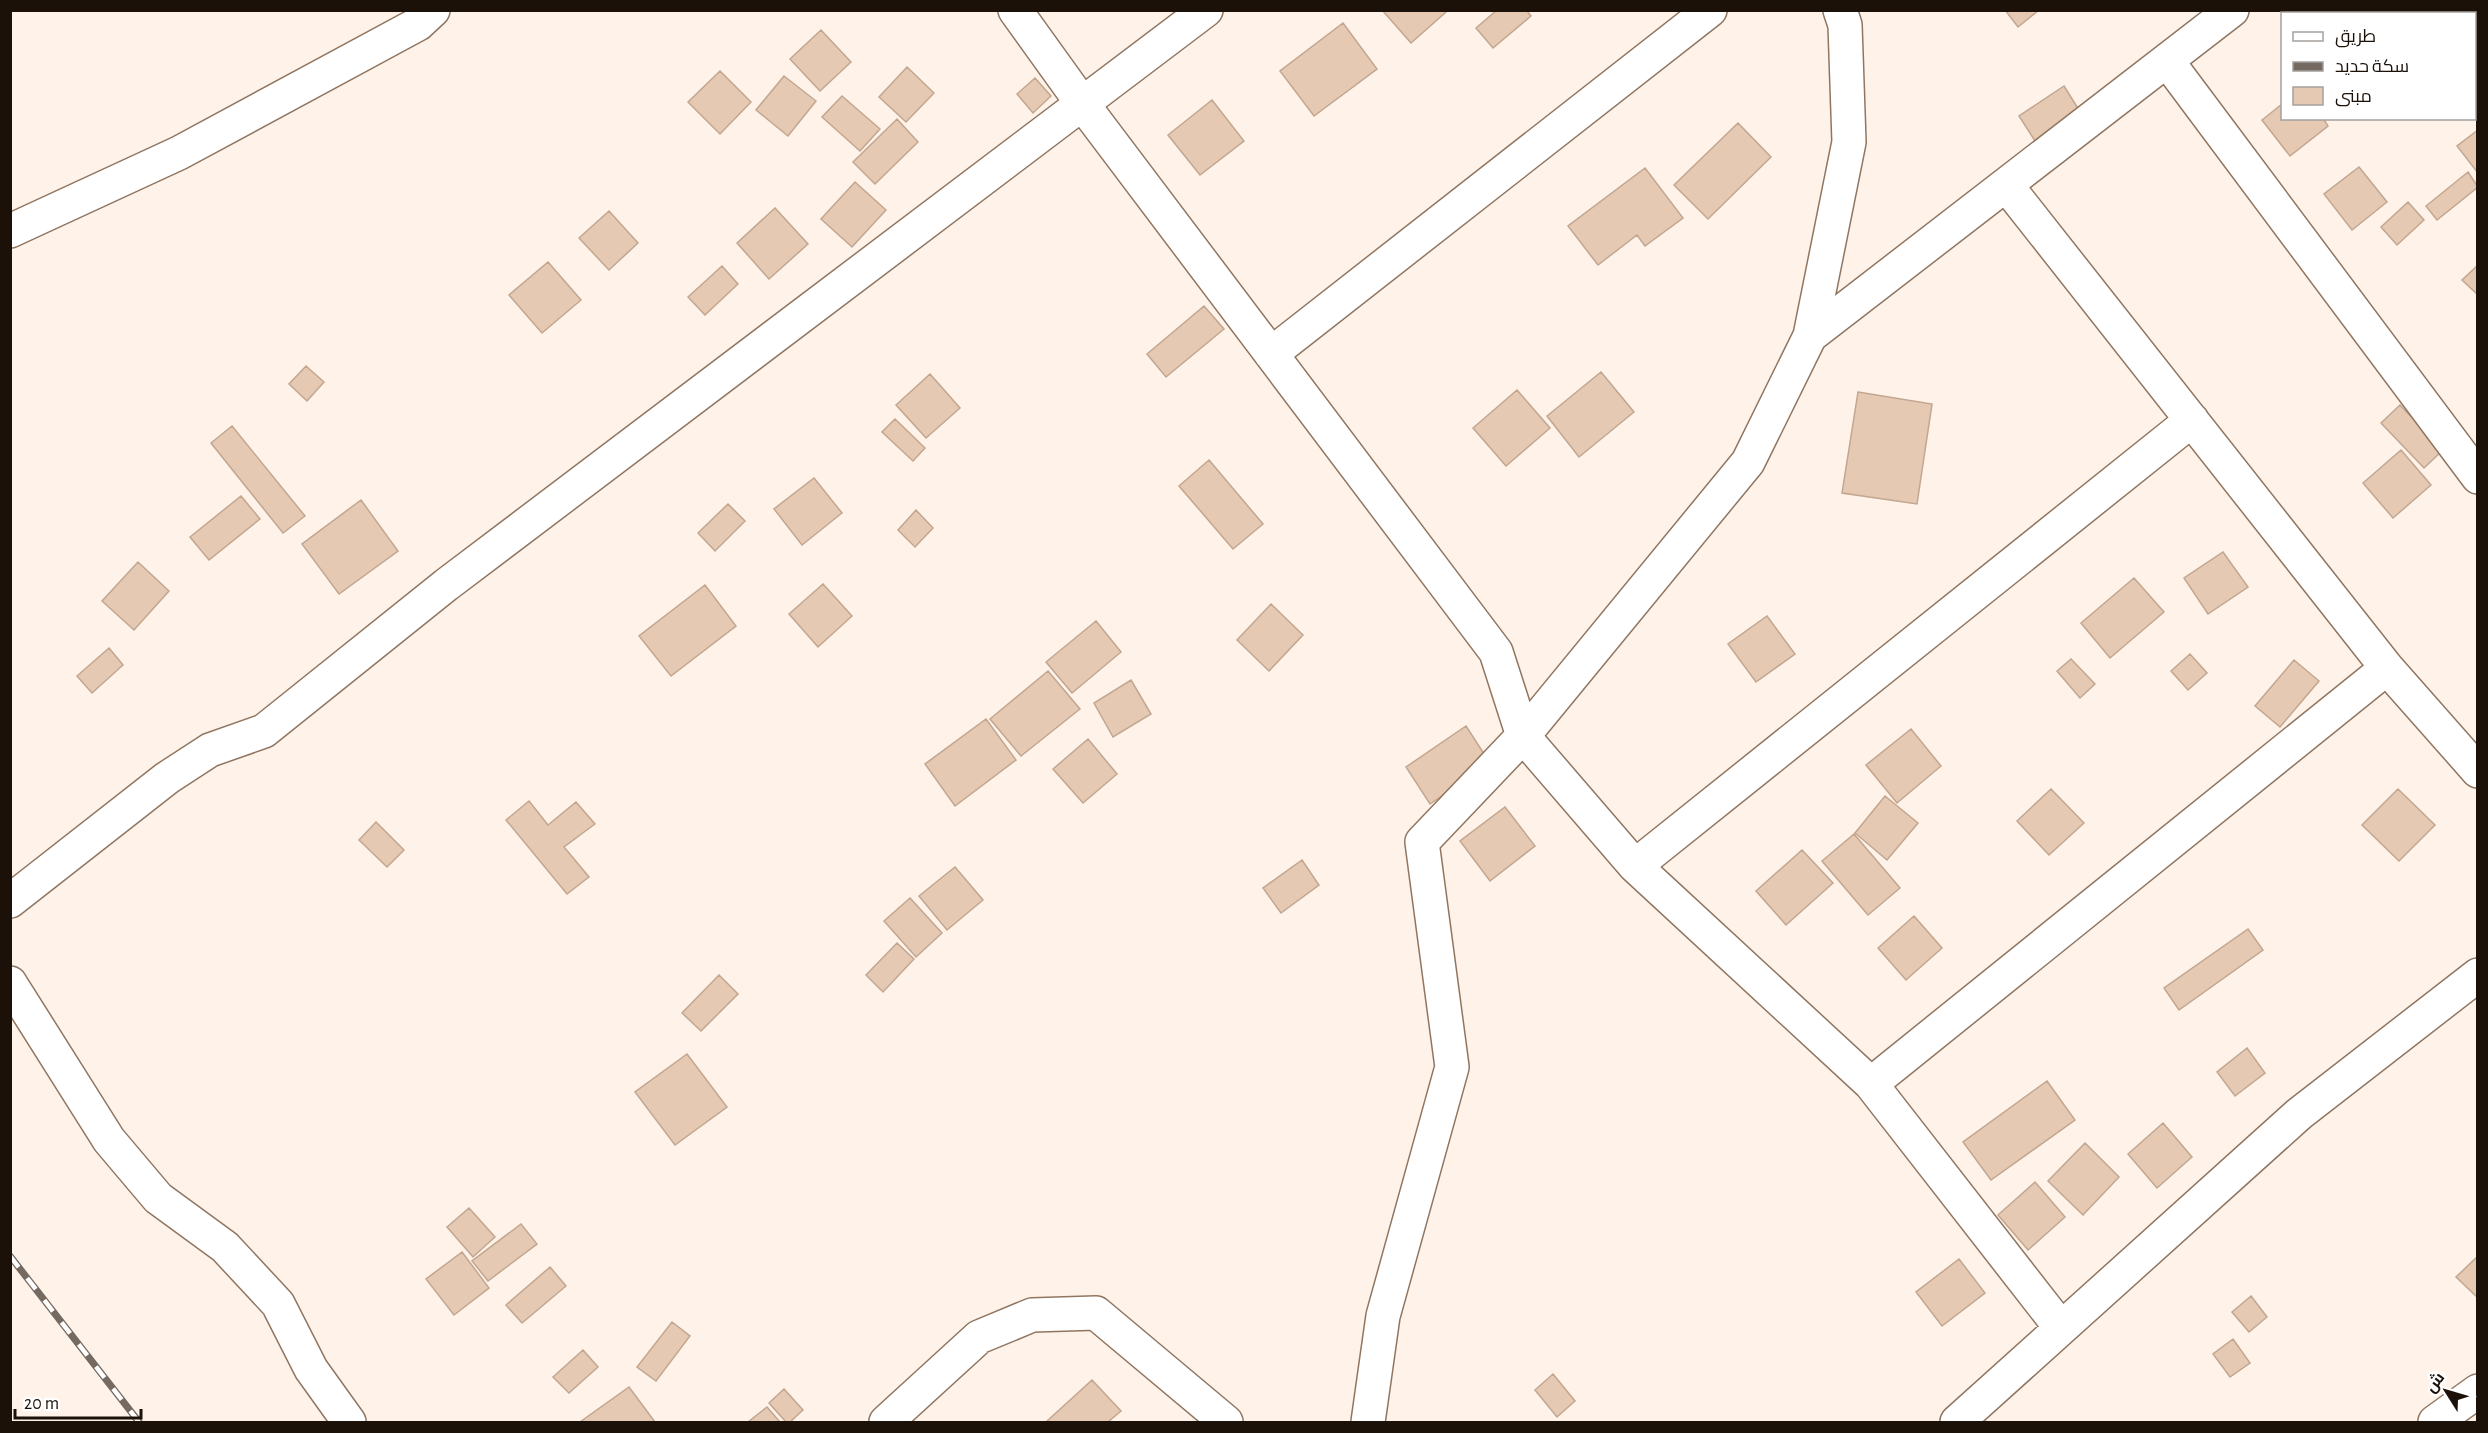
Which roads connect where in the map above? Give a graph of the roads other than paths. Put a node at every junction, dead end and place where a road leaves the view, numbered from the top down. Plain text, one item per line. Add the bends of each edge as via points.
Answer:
1 (433, 10) edge
2 (1016, 10) edge
3 (1206, 10) edge
4 (1710, 10) edge
5 (1840, 10) edge
6 (2232, 10) edge
7 (2168, 62) junction
8 (1084, 106) junction
9 (2007, 186) junction
10 (10, 231) edge
11 (1810, 336) junction
12 (1271, 354) junction
13 (2192, 420) junction
14 (2478, 477) edge
15 (2387, 668) junction
16 (1522, 736) junction
17 (2478, 771) edge
18 (1635, 866) junction
19 (10, 901) edge
20 (2478, 975) edge
21 (10, 983) edge
22 (1870, 1084) junction
23 (2061, 1328) junction
24 (2478, 1391) edge
25 (349, 1422) edge
26 (886, 1422) edge
27 (1227, 1422) edge
28 (1368, 1422) edge
29 (1957, 1422) edge
30 (2435, 1422) edge

1 - 10 street via 418,24 179,153
2 - 8 street
3 - 8 street
4 - 12 street
5 - 11 street via 1845,25 1849,142
6 - 7 street
7 - 9 street
7 - 14 street
8 - 12 street
8 - 19 street via 446,585 264,731 210,750 167,778
9 - 11 street
9 - 13 street
11 - 16 street via 1748,462
12 - 16 street via 1496,652
13 - 15 street
13 - 18 street
15 - 17 street
15 - 22 street
16 - 18 street
16 - 28 street via 1422,842 1452,1067 1383,1316
18 - 22 street
20 - 23 street via 2299,1114
21 - 25 street via 109,1140 158,1198 225,1247 278,1304 310,1369
22 - 23 street
23 - 29 street
24 - 30 street
26 - 27 street via 979,1337 1032,1315 1096,1313

